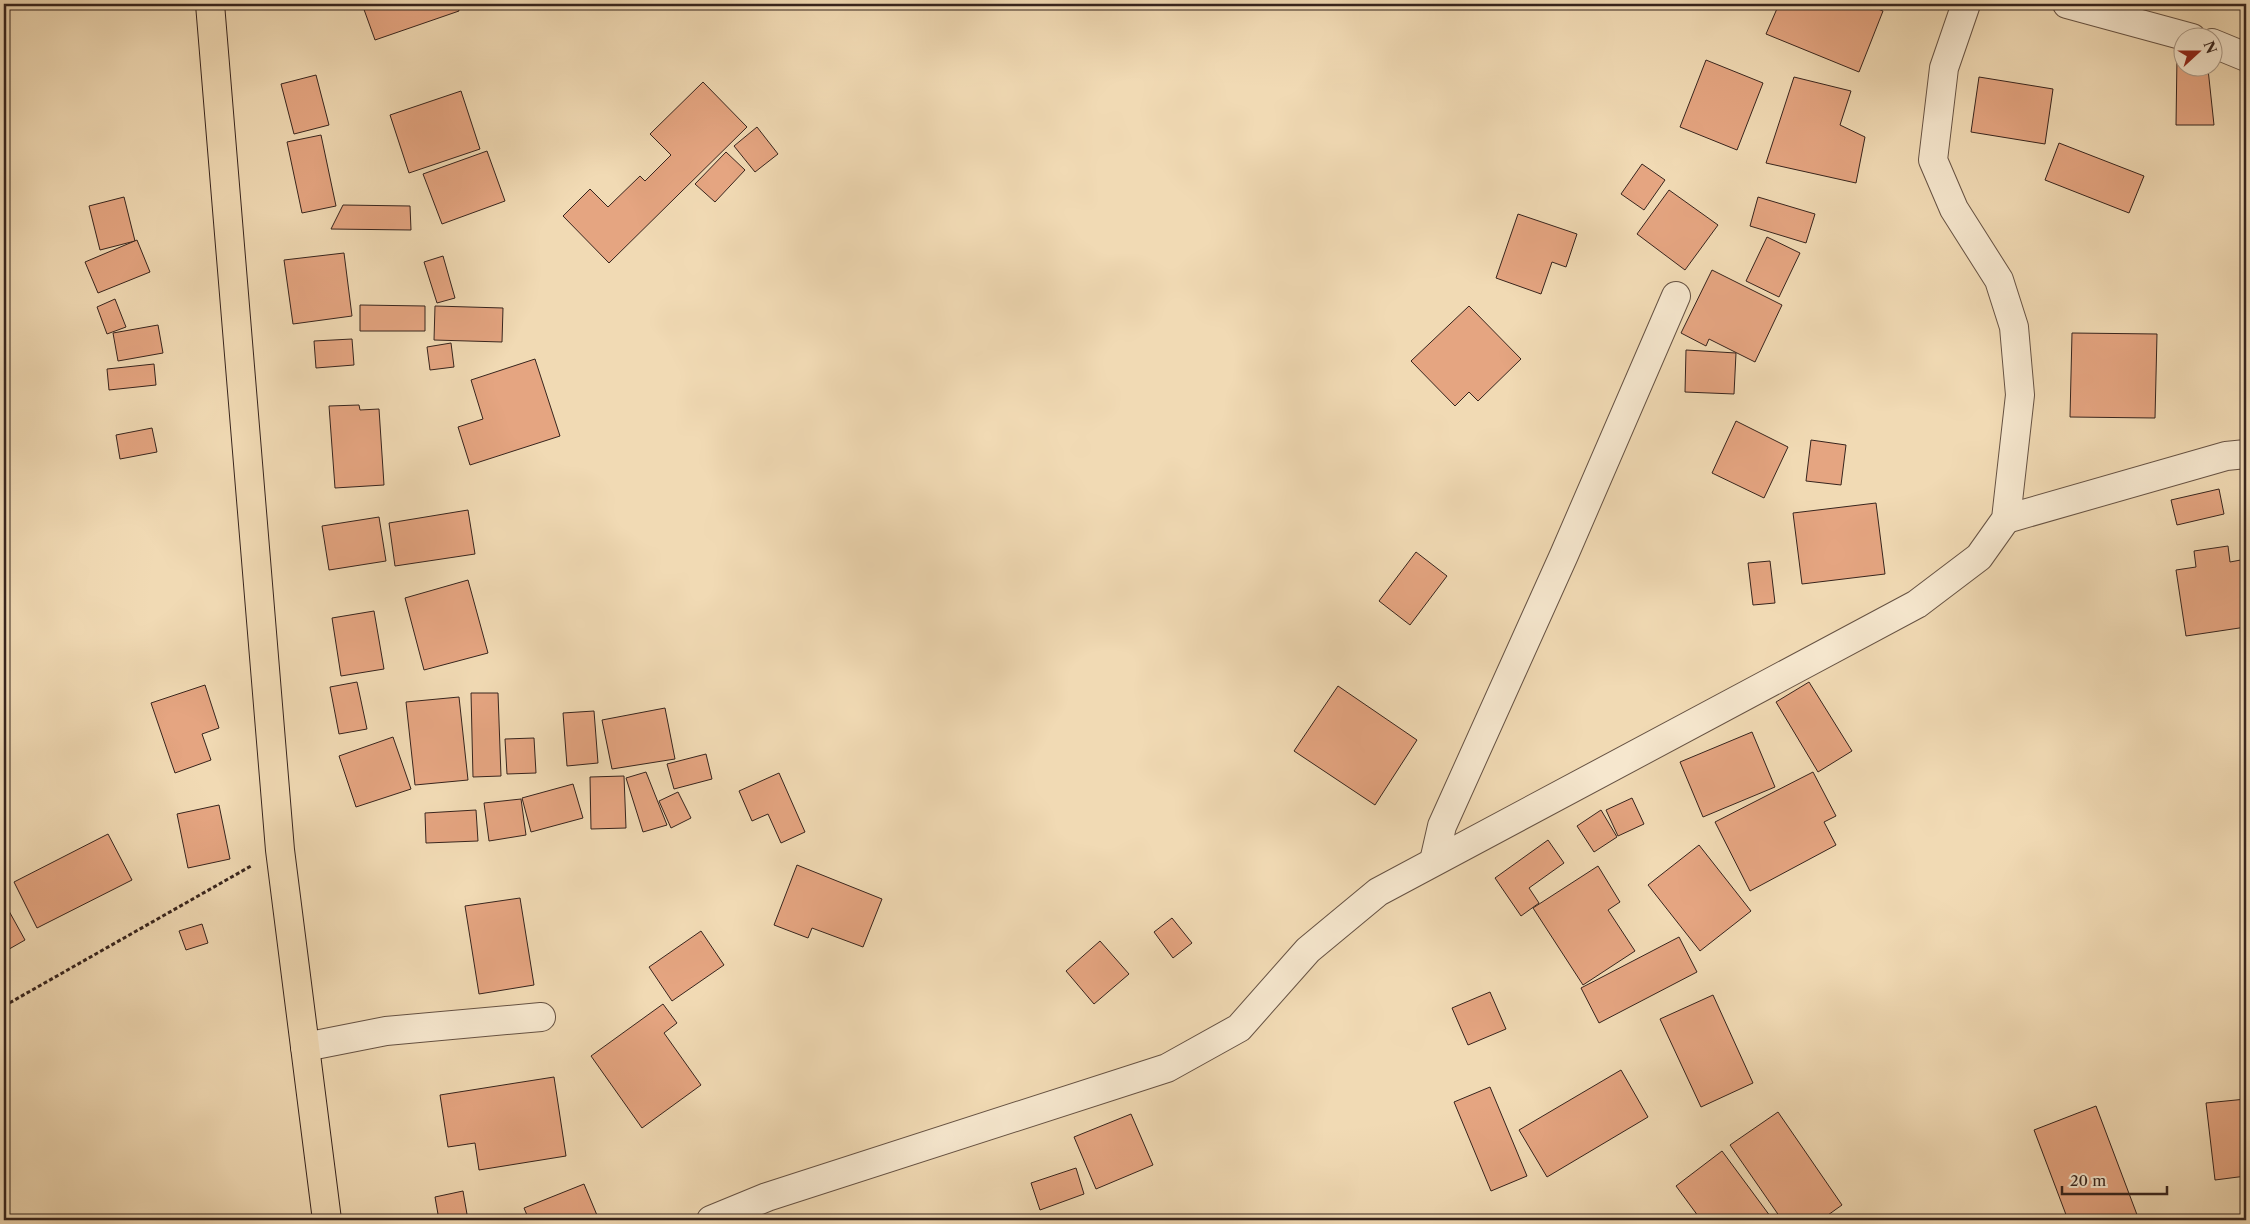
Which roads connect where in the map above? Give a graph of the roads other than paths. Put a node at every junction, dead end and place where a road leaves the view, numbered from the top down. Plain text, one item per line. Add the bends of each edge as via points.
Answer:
1 (210, 4) edge
2 (1966, 4) edge
3 (2066, 4) edge
4 (2172, 33) edge
5 (2222, 48) edge
6 (2246, 57) edge
7 (1676, 296) dead end
8 (2246, 454) edge
9 (2006, 519) junction
10 (1434, 861) junction
11 (541, 1017) dead end
12 (305, 1047) junction
13 (327, 1220) edge
14 (712, 1220) edge

1 - 12 main road via 280,850
2 - 9 street via 1944,68 1933,160 1954,209 1999,280 2014,327 2020,395
3 - 4 street
5 - 6 street
7 - 10 street via 1442,826
8 - 9 street via 2226,456
9 - 10 street via 1980,557 1917,604
10 - 14 street via 1378,892 1308,950 1238,1028 1168,1068 767,1197
11 - 12 street via 386,1031
12 - 13 main road

